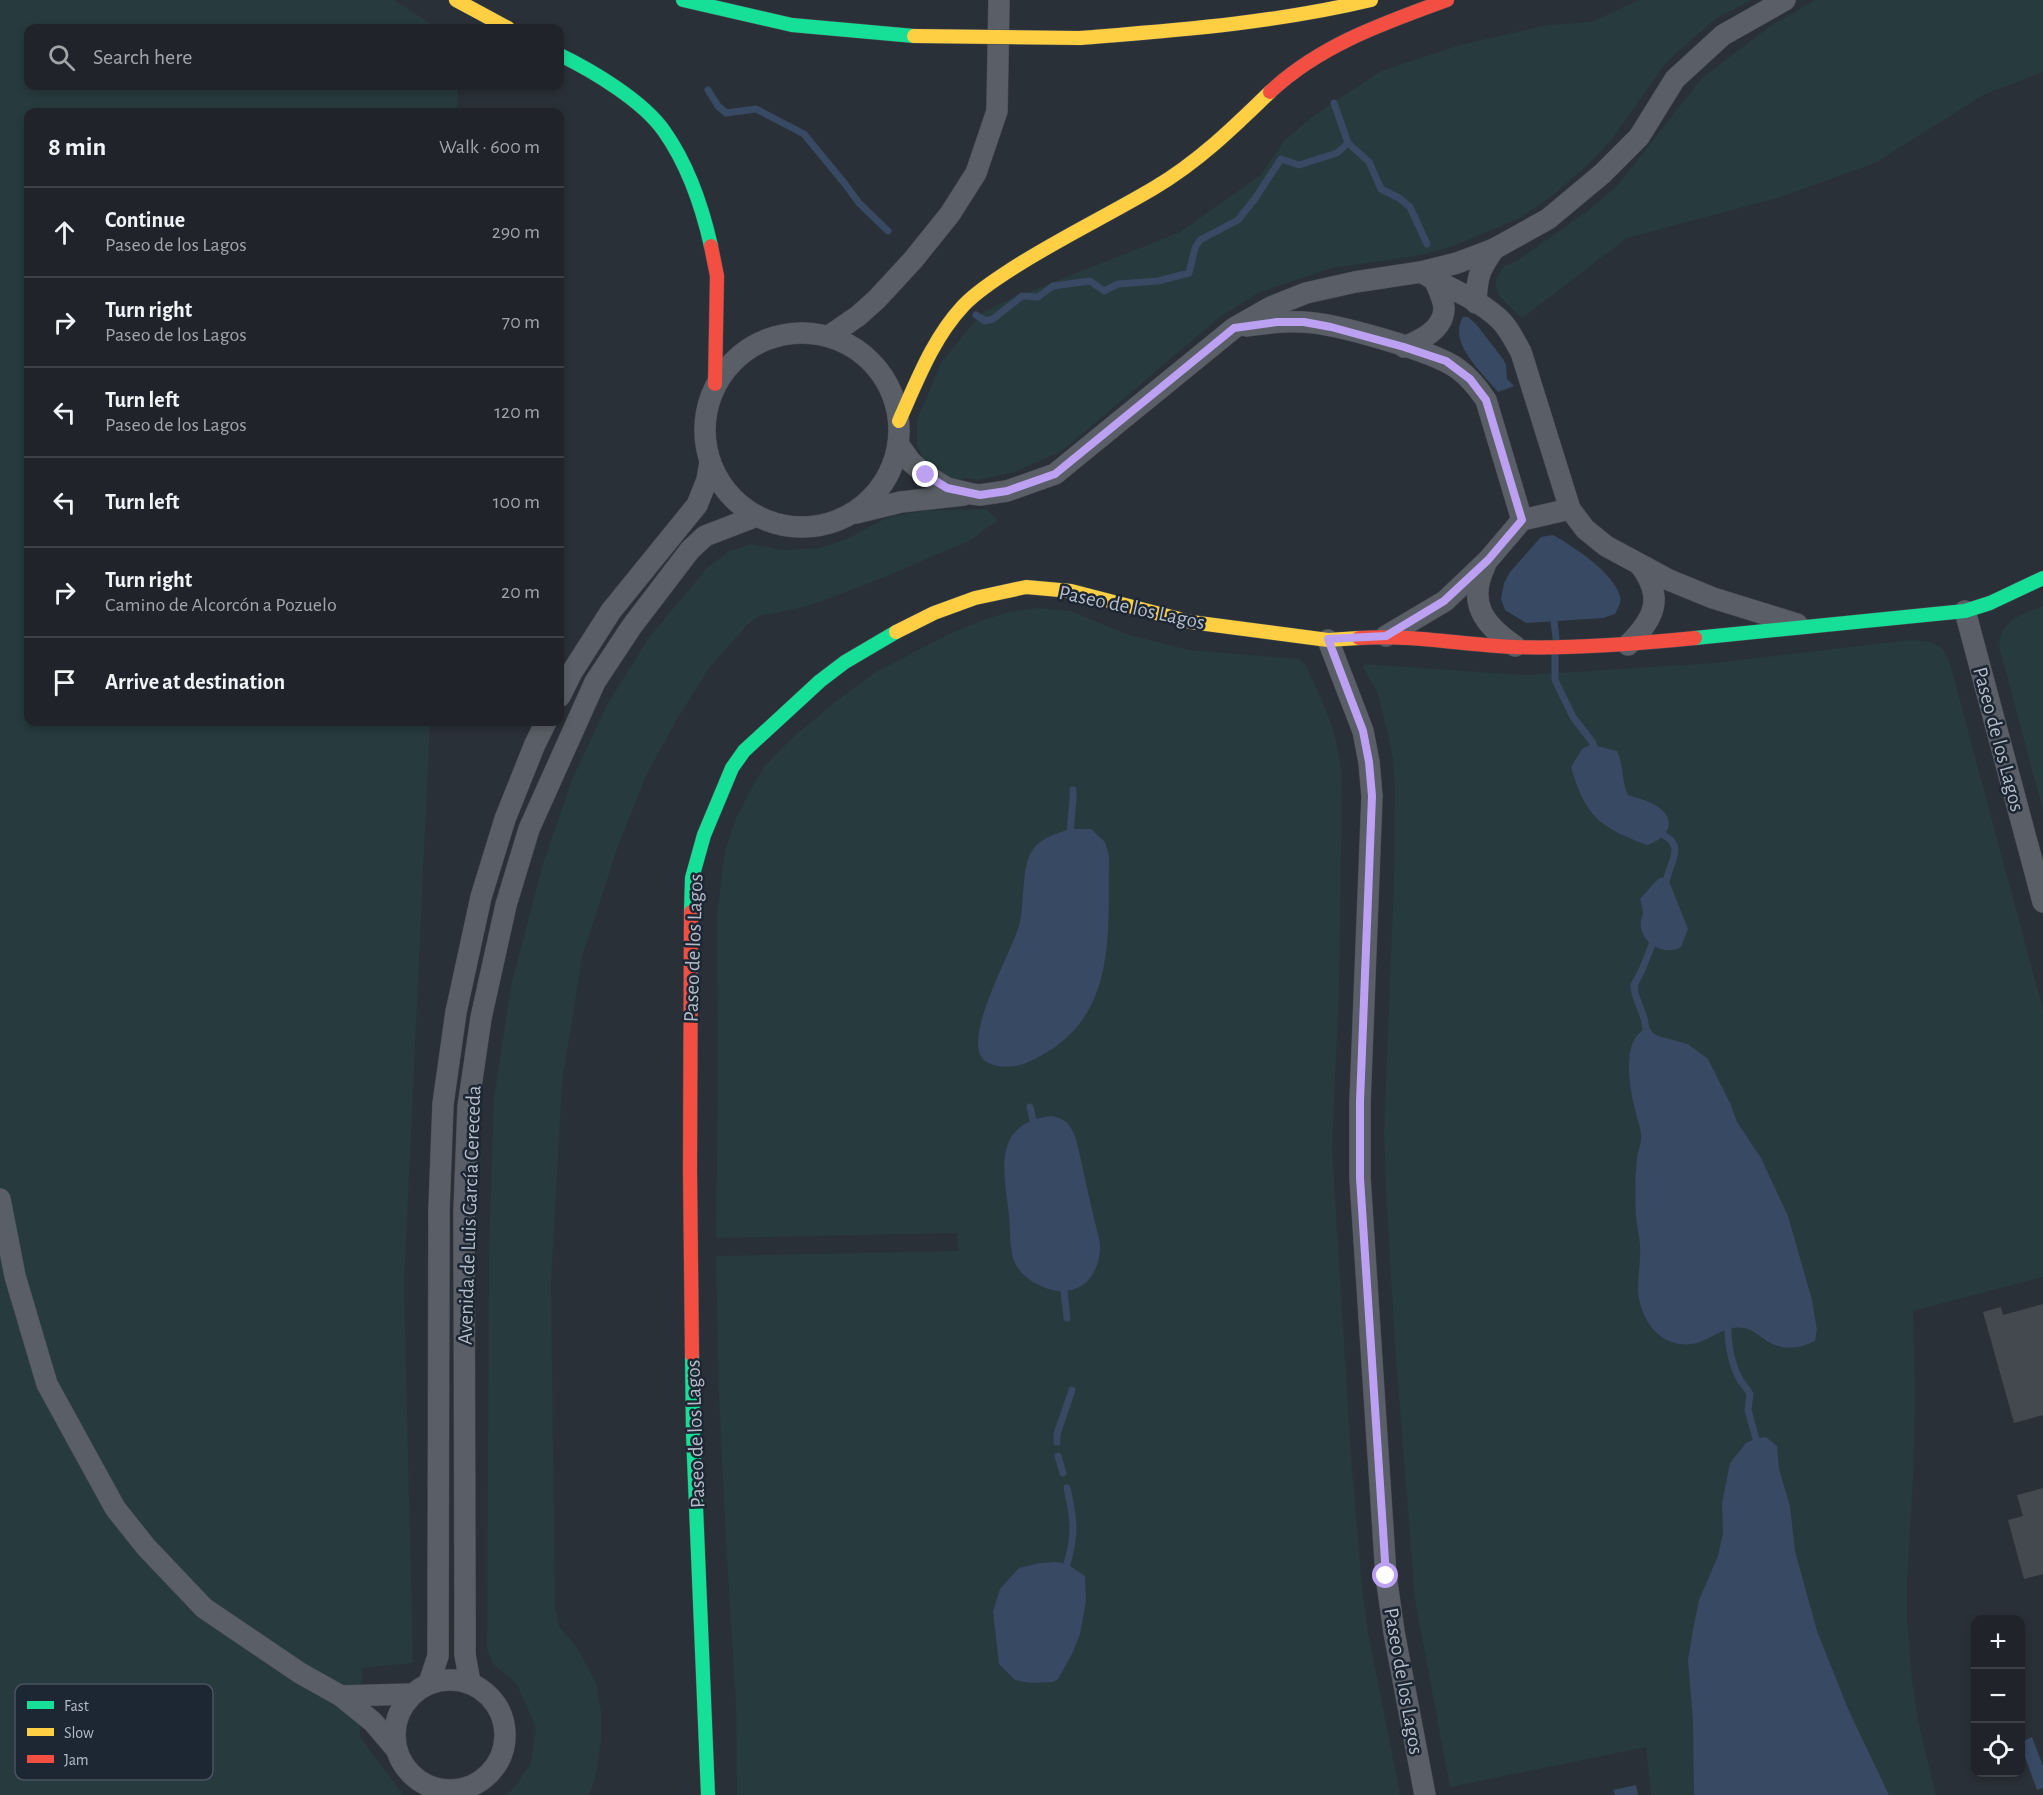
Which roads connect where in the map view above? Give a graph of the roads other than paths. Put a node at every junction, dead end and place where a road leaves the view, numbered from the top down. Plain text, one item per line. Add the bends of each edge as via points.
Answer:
1 (456, 0) edge
2 (683, 0) edge
3 (999, 0) edge
4 (1371, 0) edge
5 (1447, 0) edge
6 (1785, 0) edge
7 (501, 24) edge
8 (564, 57) edge
9 (1494, 249) junction
10 (1428, 277) junction
11 (1333, 287) junction
12 (1476, 303) junction
13 (1331, 327) junction
14 (1234, 328) junction
15 (829, 336) junction
16 (1404, 347) junction
17 (715, 384) junction
18 (899, 421) junction
19 (898, 444) junction
20 (710, 462) junction
21 (972, 494) junction
22 (1570, 509) junction
23 (849, 515) junction
24 (757, 516) junction
25 (1522, 520) junction
26 (1488, 560) junction
27 (1640, 565) junction
28 (2043, 578) edge
29 (1965, 612) junction
30 (1805, 626) junction
31 (1386, 636) junction
32 (1328, 639) junction
33 (1628, 645) junction
34 (1516, 647) junction
35 (564, 688) edge
36 (544, 726) edge
37 (2043, 902) edge
38 (0, 1199) edge
39 (470, 1682) junction
40 (420, 1688) junction
41 (341, 1696) junction
42 (396, 1749) junction
43 (474, 1790) edge
44 (432, 1791) edge
45 (708, 1795) edge
46 (1425, 1795) edge

1 - 7 main road
2 - 4 main road, bridge via 792,25 914,36 1080,38 1201,29
3 - 15 street via 997,111 976,173 913,260 877,299
5 - 18 main road via 1334,45 1297,69 1192,164 993,281 964,304 942,330
6 - 9 street via 1723,35 1675,79 1639,137 1602,174 1548,219
8 - 17 main road via 628,96 663,130 688,174 705,219 717,276
9 - 10 street
9 - 12 street via 1482,266
10 - 11 street
10 - 12 street, Paseo de los Lagos
10 - 16 street via 1444,309 1434,330
11 - 13 street via 1327,295 1326,309
11 - 14 street via 1306,292
12 - 22 street, Paseo de los Lagos via 1498,317 1521,352
13 - 14 street via 1286,322
13 - 16 street
14 - 21 street via 1055,474 1007,491
15 - 17 street via 802,332 776,335 751,346 731,362
15 - 18 street via 855,348 876,367 892,392
16 - 25 street via 1446,361 1486,400
17 - 20 street via 706,409 705,436
18 - 19 street
19 - 21 street via 926,475 947,488
19 - 23 street via 890,470 877,492
20 - 24 street via 721,484
20 - 35 street via 697,505 611,611
21 - 23 street via 901,502
22 - 25 street
22 - 27 street, Paseo de los Lagos via 1606,546
23 - 24 street via 832,523 803,527 774,524
24 - 39 street, Avenida de Luis García Cereceda via 705,537 690,550 595,682 529,829 506,905 468,1107 464,1211 465,1655
25 - 26 street, Paseo de los Lagos
26 - 31 street, Paseo de los Lagos via 1444,601
26 - 34 street, Paseo de los Lagos via 1479,578 1479,606 1498,635
27 - 30 street, Paseo de los Lagos via 1713,598
27 - 33 street via 1649,577 1654,607 1644,629
28 - 29 main road, Paseo de los Lagos
29 - 30 main road, Paseo de los Lagos
29 - 37 street, Paseo de los Lagos
30 - 33 main road, Paseo de los Lagos
31 - 32 main road, Paseo de los Lagos
31 - 34 main road, Paseo de los Lagos
32 - 45 main road, Paseo de los Lagos via 1191,622 1071,591 1026,587 1005,590 934,613 846,662 760,735 732,768 704,835 692,878 690,909 693,1434
32 - 46 street, Paseo de los Lagos via 1363,731 1369,762 1372,834 1360,1178 1386,1576
33 - 34 main road, Paseo de los Lagos
36 - 40 street, Avenida de Luis García Cereceda via 505,819 481,897 456,1012 442,1104 438,1656
38 - 41 street via 15,1276 47,1384 115,1508 204,1608
39 - 40 street via 449,1678
39 - 43 street via 496,1701 507,1732 499,1763
40 - 41 street via 377,1697
40 - 42 street via 397,1719
41 - 42 street via 373,1722
42 - 44 street via 409,1772
43 - 44 street

